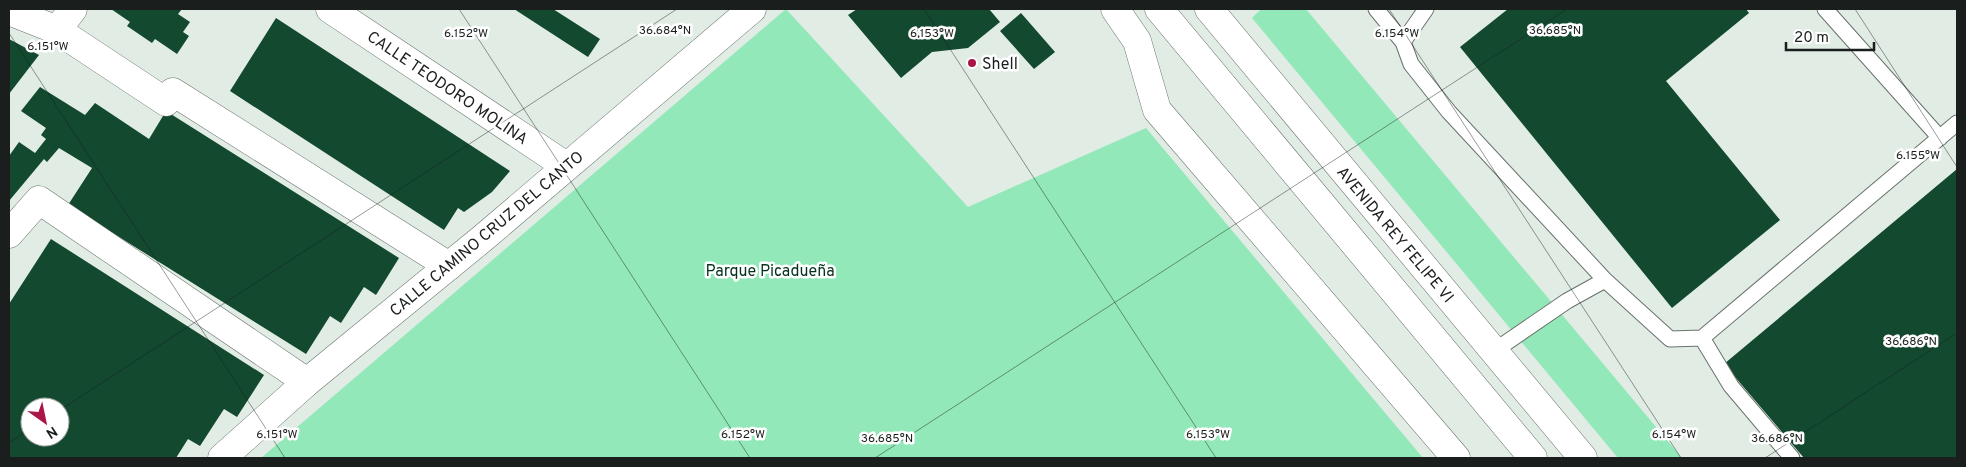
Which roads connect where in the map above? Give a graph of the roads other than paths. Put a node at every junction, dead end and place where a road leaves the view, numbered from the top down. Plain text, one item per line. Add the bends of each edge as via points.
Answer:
1 (330, 9) edge
2 (752, 9) edge
3 (1115, 9) edge
4 (1159, 9) edge
5 (1209, 9) edge
6 (1376, 9) edge
7 (1426, 9) edge
8 (1825, 9) edge
9 (9, 12) edge
10 (65, 19) edge
11 (1403, 42) junction
12 (1957, 123) edge
13 (1940, 138) junction
14 (566, 166) junction
15 (9, 232) edge
16 (449, 266) junction
17 (1605, 280) junction
18 (1702, 338) junction
19 (1494, 352) junction
20 (307, 382) junction
21 (222, 458) edge
22 (1456, 458) edge
23 (1533, 458) edge
24 (1583, 458) edge
25 (1792, 458) edge

1 - 14 street, CALLE TEODORO MOLINA
2 - 14 street, CALLE CAMINO CRUZ DEL CANTO
3 - 22 street via 1137,41 1157,110
4 - 23 street
5 - 19 street, AVENIDA REY FELIPE VI
6 - 11 lane
7 - 11 lane
8 - 13 lane
9 - 10 street
10 - 16 street via 166,102 173,92
11 - 17 lane via 1411,64 1449,112
12 - 13 lane
13 - 18 lane
14 - 16 street, CALLE CAMINO CRUZ DEL CANTO
15 - 20 street via 39,200
16 - 20 street, CALLE CAMINO CRUZ DEL CANTO
17 - 18 lane via 1670,339
17 - 19 lane via 1567,301
18 - 25 lane via 1731,386
19 - 24 street, AVENIDA REY FELIPE VI
20 - 21 street, CALLE CAMINO CRUZ DEL CANTO

